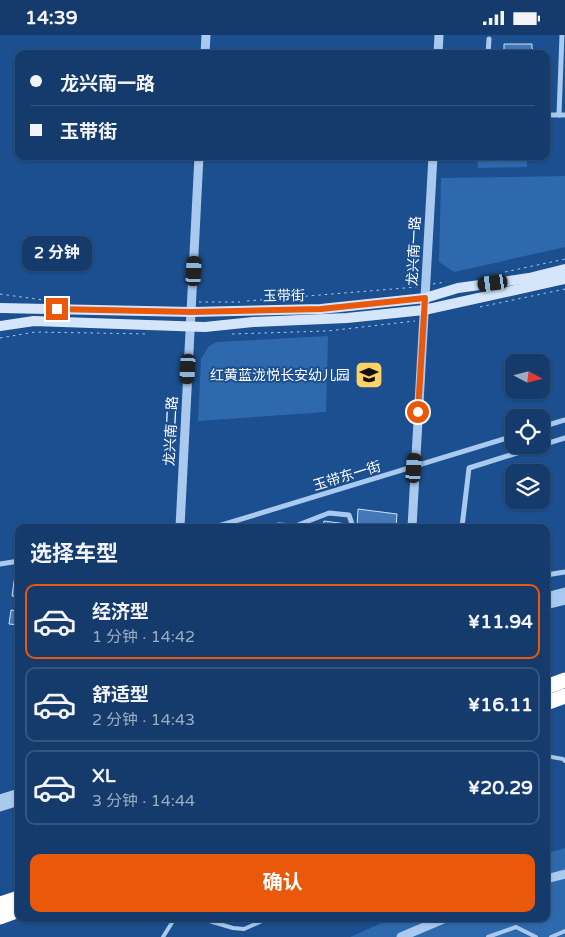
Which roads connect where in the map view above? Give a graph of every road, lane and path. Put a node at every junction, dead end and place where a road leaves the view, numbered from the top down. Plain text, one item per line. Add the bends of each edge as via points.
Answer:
1 (206, 35) edge
2 (439, 35) edge
3 (562, 35) edge
4 (489, 39) dead end
5 (204, 50) edge
6 (438, 50) edge
7 (488, 50) edge
8 (562, 115) edge
9 (199, 160) edge
10 (433, 160) edge
11 (565, 259) edge
12 (565, 269) edge
13 (498, 273) dead end
14 (565, 279) edge
15 (448, 281) dead end
16 (426, 286) junction
17 (0, 294) edge
18 (425, 298) junction
19 (44, 300) dead end
20 (192, 307) junction
21 (0, 308) edge
22 (424, 311) junction
23 (0, 326) edge
24 (191, 327) junction
25 (565, 420) edge
26 (550, 424) edge
27 (565, 438) edge
28 (505, 439) edge
29 (414, 468) junction
30 (180, 524) edge
31 (225, 524) edge
32 (303, 524) edge
33 (353, 524) edge
34 (412, 524) edge
35 (462, 524) edge
36 (15, 562) edge
37 (0, 564) edge
38 (565, 572) edge
39 (550, 574) edge
40 (565, 592) edge
41 (550, 596) edge
42 (565, 600) edge
43 (550, 604) edge
44 (565, 680) edge
45 (550, 686) edge
46 (565, 696) edge
47 (550, 702) edge
48 (550, 757) edge
49 (565, 761) edge
50 (15, 794) edge
51 (0, 799) edge
52 (15, 802) edge
53 (0, 807) edge
54 (565, 874) edge
55 (550, 878) edge
56 (15, 899) edge
57 (0, 904) edge
58 (15, 911) edge
59 (0, 917) edge
60 (172, 922) edge
61 (213, 922) edge
62 (260, 922) edge
63 (428, 922) edge
64 (565, 931) edge
65 (163, 937) edge
66 (401, 937) edge
67 (488, 937) edge
68 (536, 937) edge
69 (551, 937) edge

1 - 5 street
2 - 6 street
3 - 8 street
4 - 7 street
9 - 20 street, 龙兴南二路
10 - 16 street, 龙兴南一路
11 - 13 path
12 - 18 main road, 玉带街 via 529,278 458,288
14 - 22 main road, 玉带街
15 - 16 path, 玉带街
16 - 18 street, 龙兴南一路
16 - 20 path, 玉带街
17 - 19 path
18 - 20 main road, 玉带街 via 321,309
18 - 22 street, 龙兴南一路
20 - 21 main road, 玉带街
20 - 24 street, 龙兴南二路
22 - 24 main road, 玉带街
22 - 29 street, 龙兴南一路
23 - 24 main road, 玉带街 via 34,321
24 - 30 street, 龙兴南二路
25 - 26 street
27 - 35 street via 469,468
28 - 29 street, 玉带东一街
29 - 31 street, 玉带东一街
29 - 34 street, 龙兴南一路
32 - 33 street via 331,513 349,515
36 - 37 street
38 - 39 street
40 - 41 street
42 - 43 street
44 - 45 highway
46 - 47 highway
48 - 49 lane
50 - 51 street
52 - 53 street
54 - 55 street
56 - 57 highway
58 - 59 highway
60 - 65 lane
61 - 62 lane via 244,929
63 - 66 street
64 - 69 lane
67 - 68 lane via 516,927

